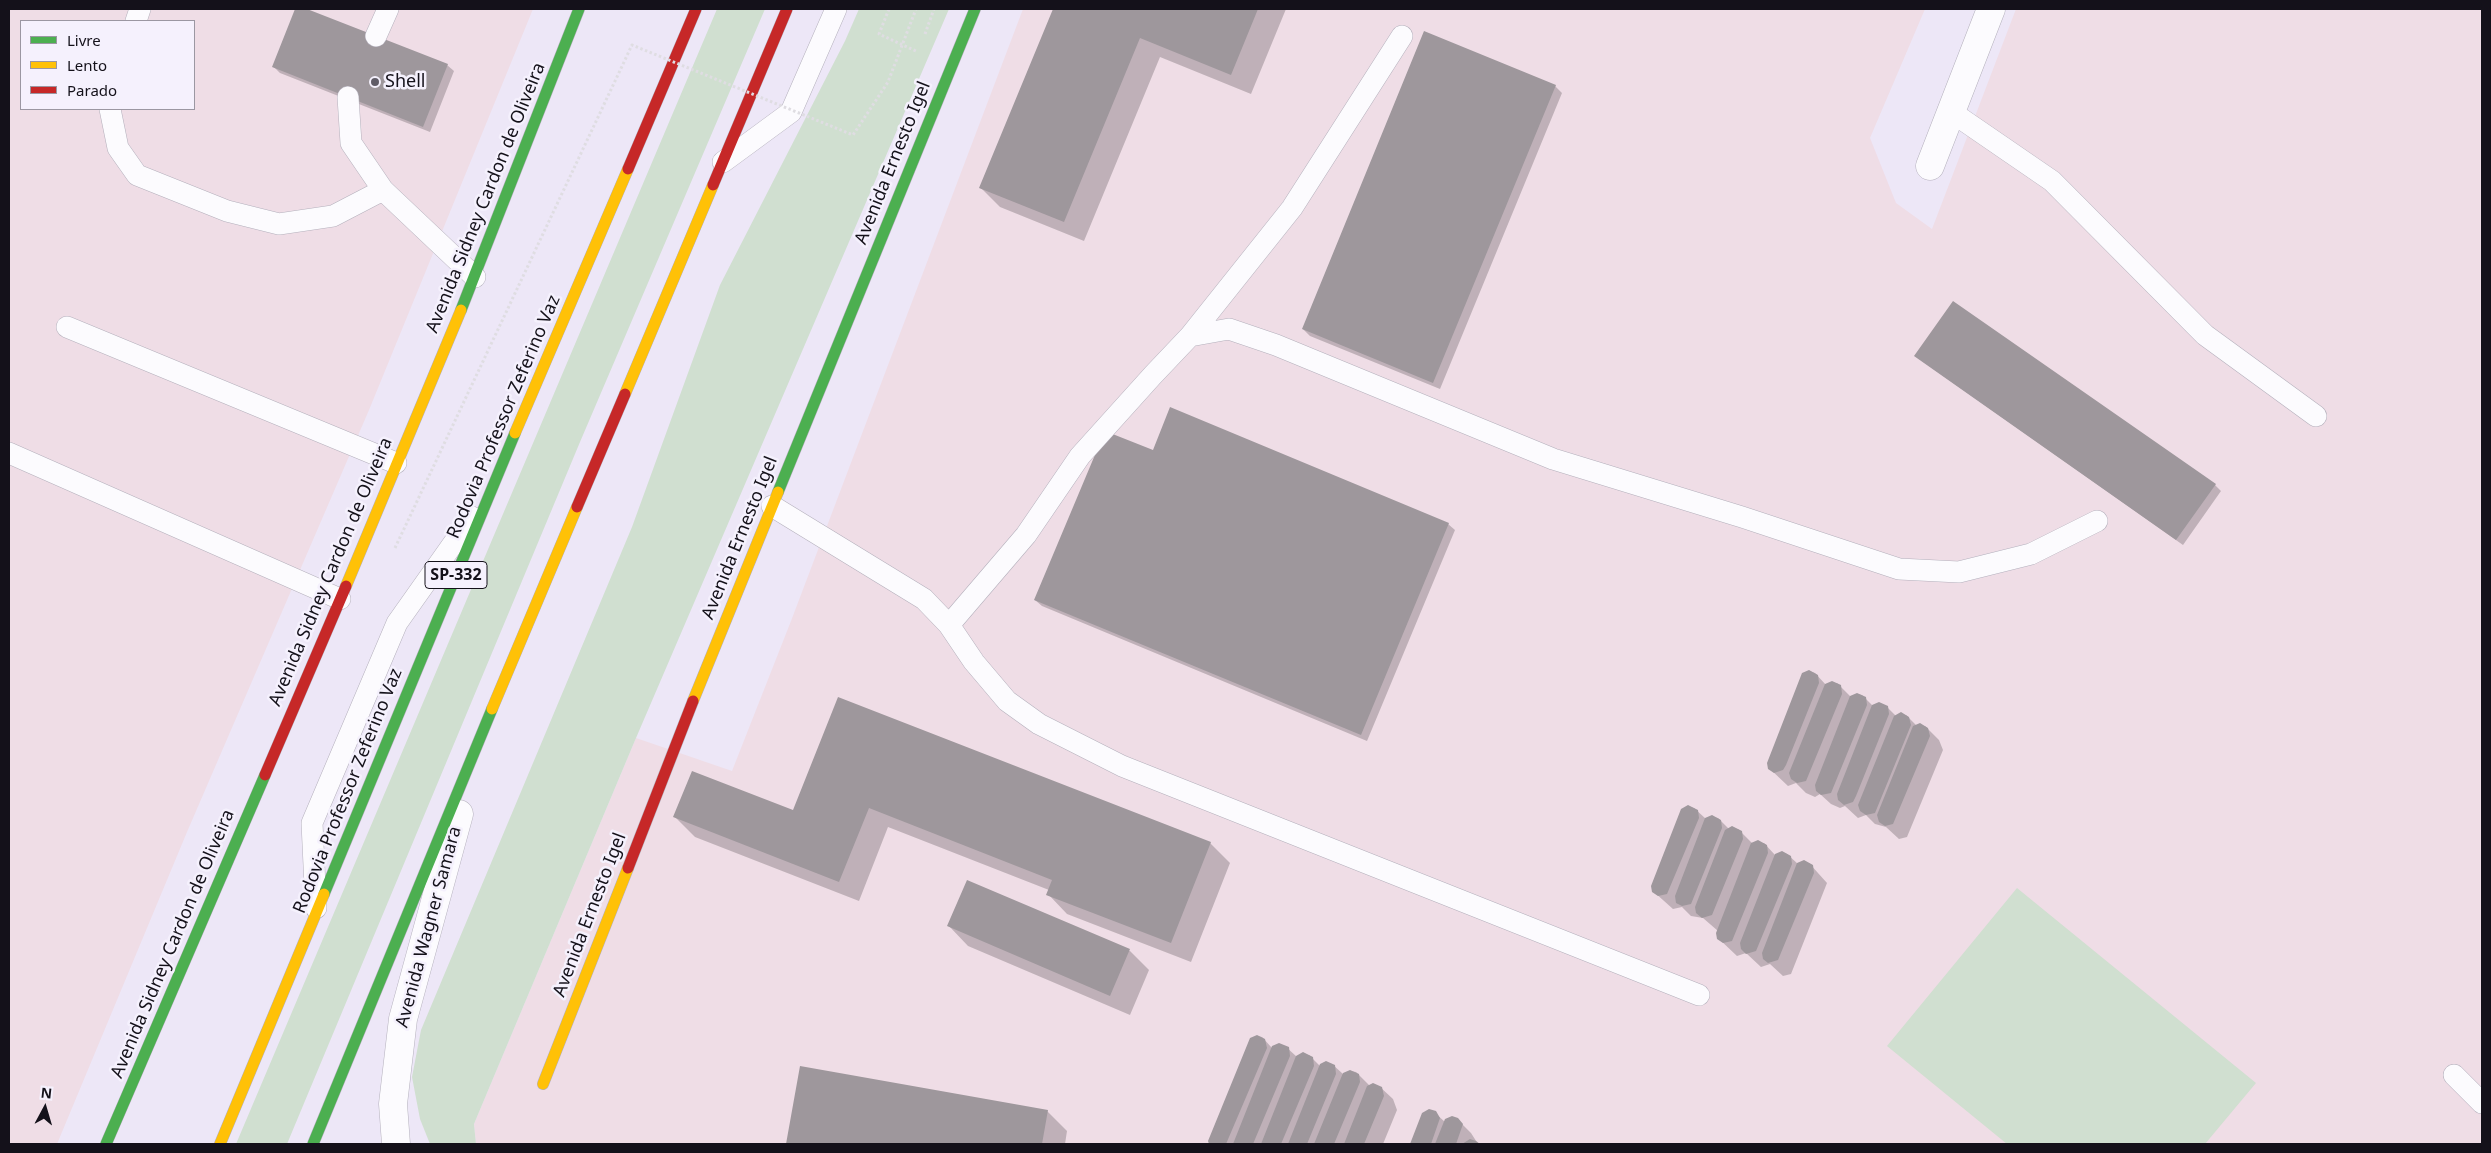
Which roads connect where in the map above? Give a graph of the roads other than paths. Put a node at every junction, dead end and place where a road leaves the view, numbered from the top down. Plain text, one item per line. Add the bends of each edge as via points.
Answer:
1 (388, 9) edge
2 (579, 9) edge
3 (696, 9) edge
4 (787, 9) edge
5 (836, 9) edge
6 (975, 9) edge
7 (1991, 9) edge
8 (376, 36) dead end
9 (1402, 36) dead end
10 (348, 97) dead end
11 (110, 110) edge
12 (1950, 111) junction
13 (723, 162) junction
14 (1930, 166) dead end
15 (383, 190) junction
16 (475, 276) junction
17 (67, 327) dead end
18 (1190, 336) junction
19 (2316, 416) dead end
20 (9, 453) edge
21 (396, 463) junction
22 (490, 492) junction
23 (772, 506) junction
24 (2097, 521) dead end
25 (340, 599) junction
26 (949, 626) junction
27 (478, 742) junction
28 (317, 912) junction
29 (1700, 995) dead end
30 (2454, 1076) dead end
31 (543, 1084) dead end
32 (2482, 1103) edge
33 (106, 1144) edge
34 (220, 1144) edge
35 (313, 1144) edge
36 (396, 1144) edge

1 - 8 lane
2 - 16 main road, Avenida Sidney Cardon de Oliveira
3 - 22 main road, Rodovia Professor Zeferino Vaz / SP-332
4 - 13 main road
5 - 13 lane via 791,112
6 - 23 main road, Avenida Ernesto Igel
7 - 12 street
9 - 18 lane via 1292,208
10 - 15 lane via 351,143
11 - 15 lane via 118,148 137,175 227,210 279,224 333,216
12 - 14 street
12 - 19 lane via 2052,180 2205,335
13 - 27 main road
15 - 16 lane
16 - 21 main road, Avenida Sidney Cardon de Oliveira
17 - 21 lane
18 - 24 lane via 1229,329 1276,345 1552,459 1899,569 1959,572 2030,554
18 - 26 lane via 1080,456 1026,535
20 - 25 lane
21 - 25 main road, Avenida Sidney Cardon de Oliveira
22 - 28 main road, Rodovia Professor Zeferino Vaz / SP-332
22 - 28 lane via 397,622 312,823
23 - 26 lane via 924,598
23 - 31 main road, Avenida Ernesto Igel
25 - 33 main road, Avenida Sidney Cardon de Oliveira
26 - 29 lane via 1007,701 1039,724 1122,766
27 - 35 main road
27 - 36 street, Avenida Wagner Samara via 403,1019 393,1104
28 - 34 main road, Rodovia Professor Zeferino Vaz / SP-332
30 - 32 lane

